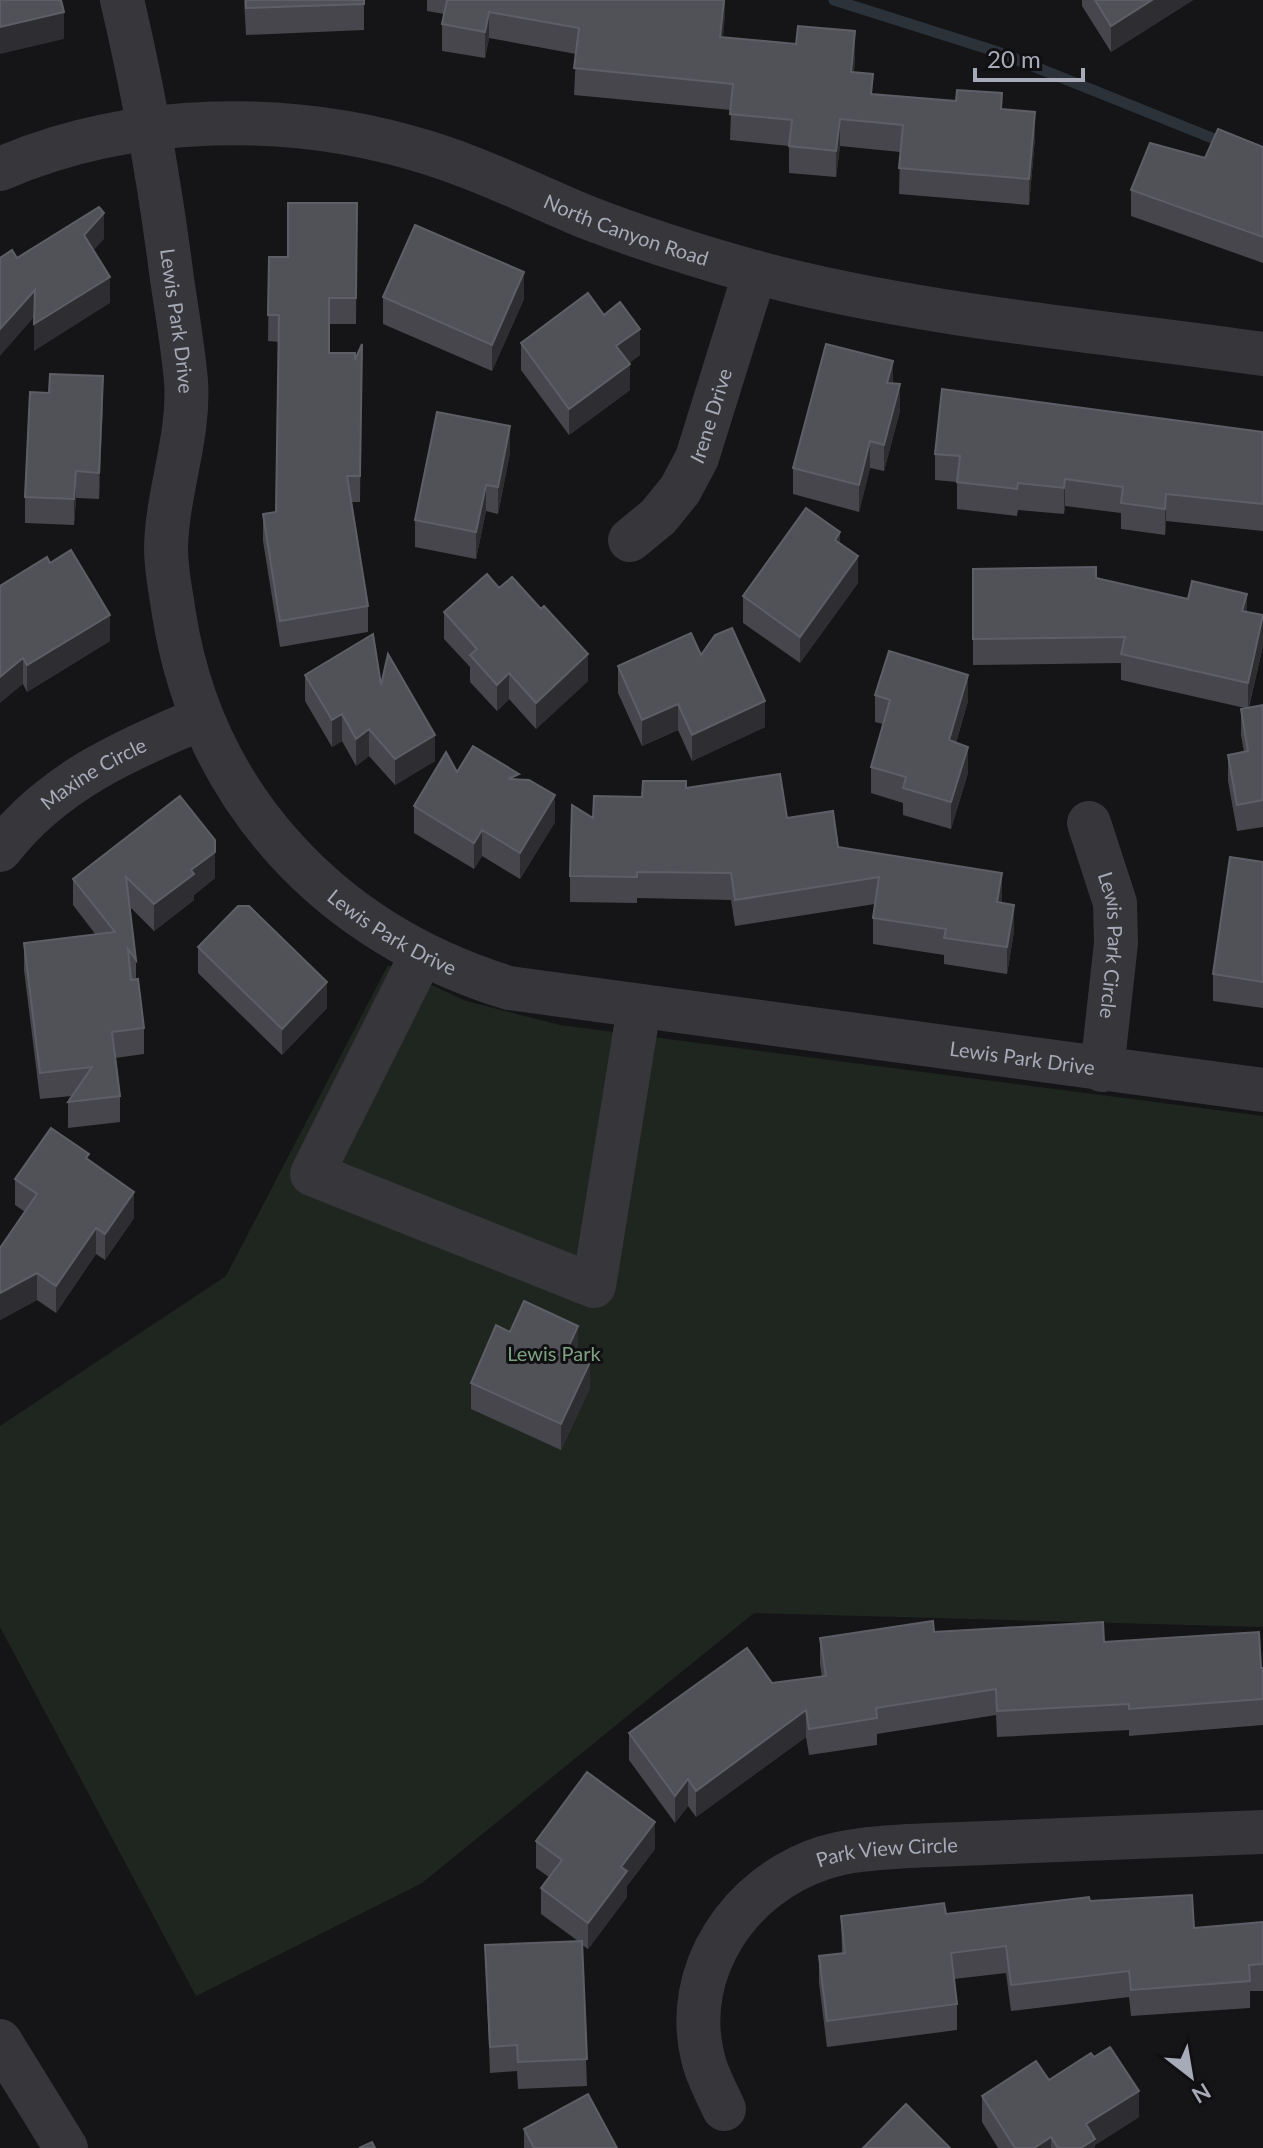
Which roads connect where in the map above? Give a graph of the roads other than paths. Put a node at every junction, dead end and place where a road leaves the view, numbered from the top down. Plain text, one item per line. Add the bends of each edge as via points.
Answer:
1 (122, 0) edge
2 (151, 128) junction
3 (0, 169) edge
4 (755, 272) junction
5 (1263, 354) edge
6 (630, 540) dead end
7 (200, 719) junction
8 (1089, 823) dead end
9 (0, 850) edge
10 (422, 954) junction
11 (639, 1008) junction
12 (1102, 1070) junction
13 (1263, 1090) edge
14 (1263, 1832) edge
15 (0, 2041) edge
16 (724, 2109) dead end
17 (66, 2148) edge

1 - 2 street, Lewis Park Drive
2 - 3 street, North Canyon Road via 59,148
2 - 4 street, North Canyon Road via 245,124 373,138 429,153 590,218
2 - 7 street, Lewis Park Drive via 186,381 166,550 181,656
4 - 5 street, North Canyon Road via 963,313
4 - 6 street, Irene Drive via 697,458 680,490
7 - 9 street, Maxine Circle via 107,760 71,783
7 - 10 street, Lewis Park Drive via 236,786 280,845 366,921
8 - 12 street, Lewis Park Circle via 1115,903 1116,943
10 - 11 street, Lewis Park Drive via 509,988
10 - 11 street via 312,1174 594,1286
11 - 12 street, Lewis Park Drive
12 - 13 street, Lewis Park Drive
14 - 16 street, Park View Circle via 895,1847 823,1858 791,1871 737,1915 717,1943 706,1972 698,2031 703,2061
15 - 17 street

